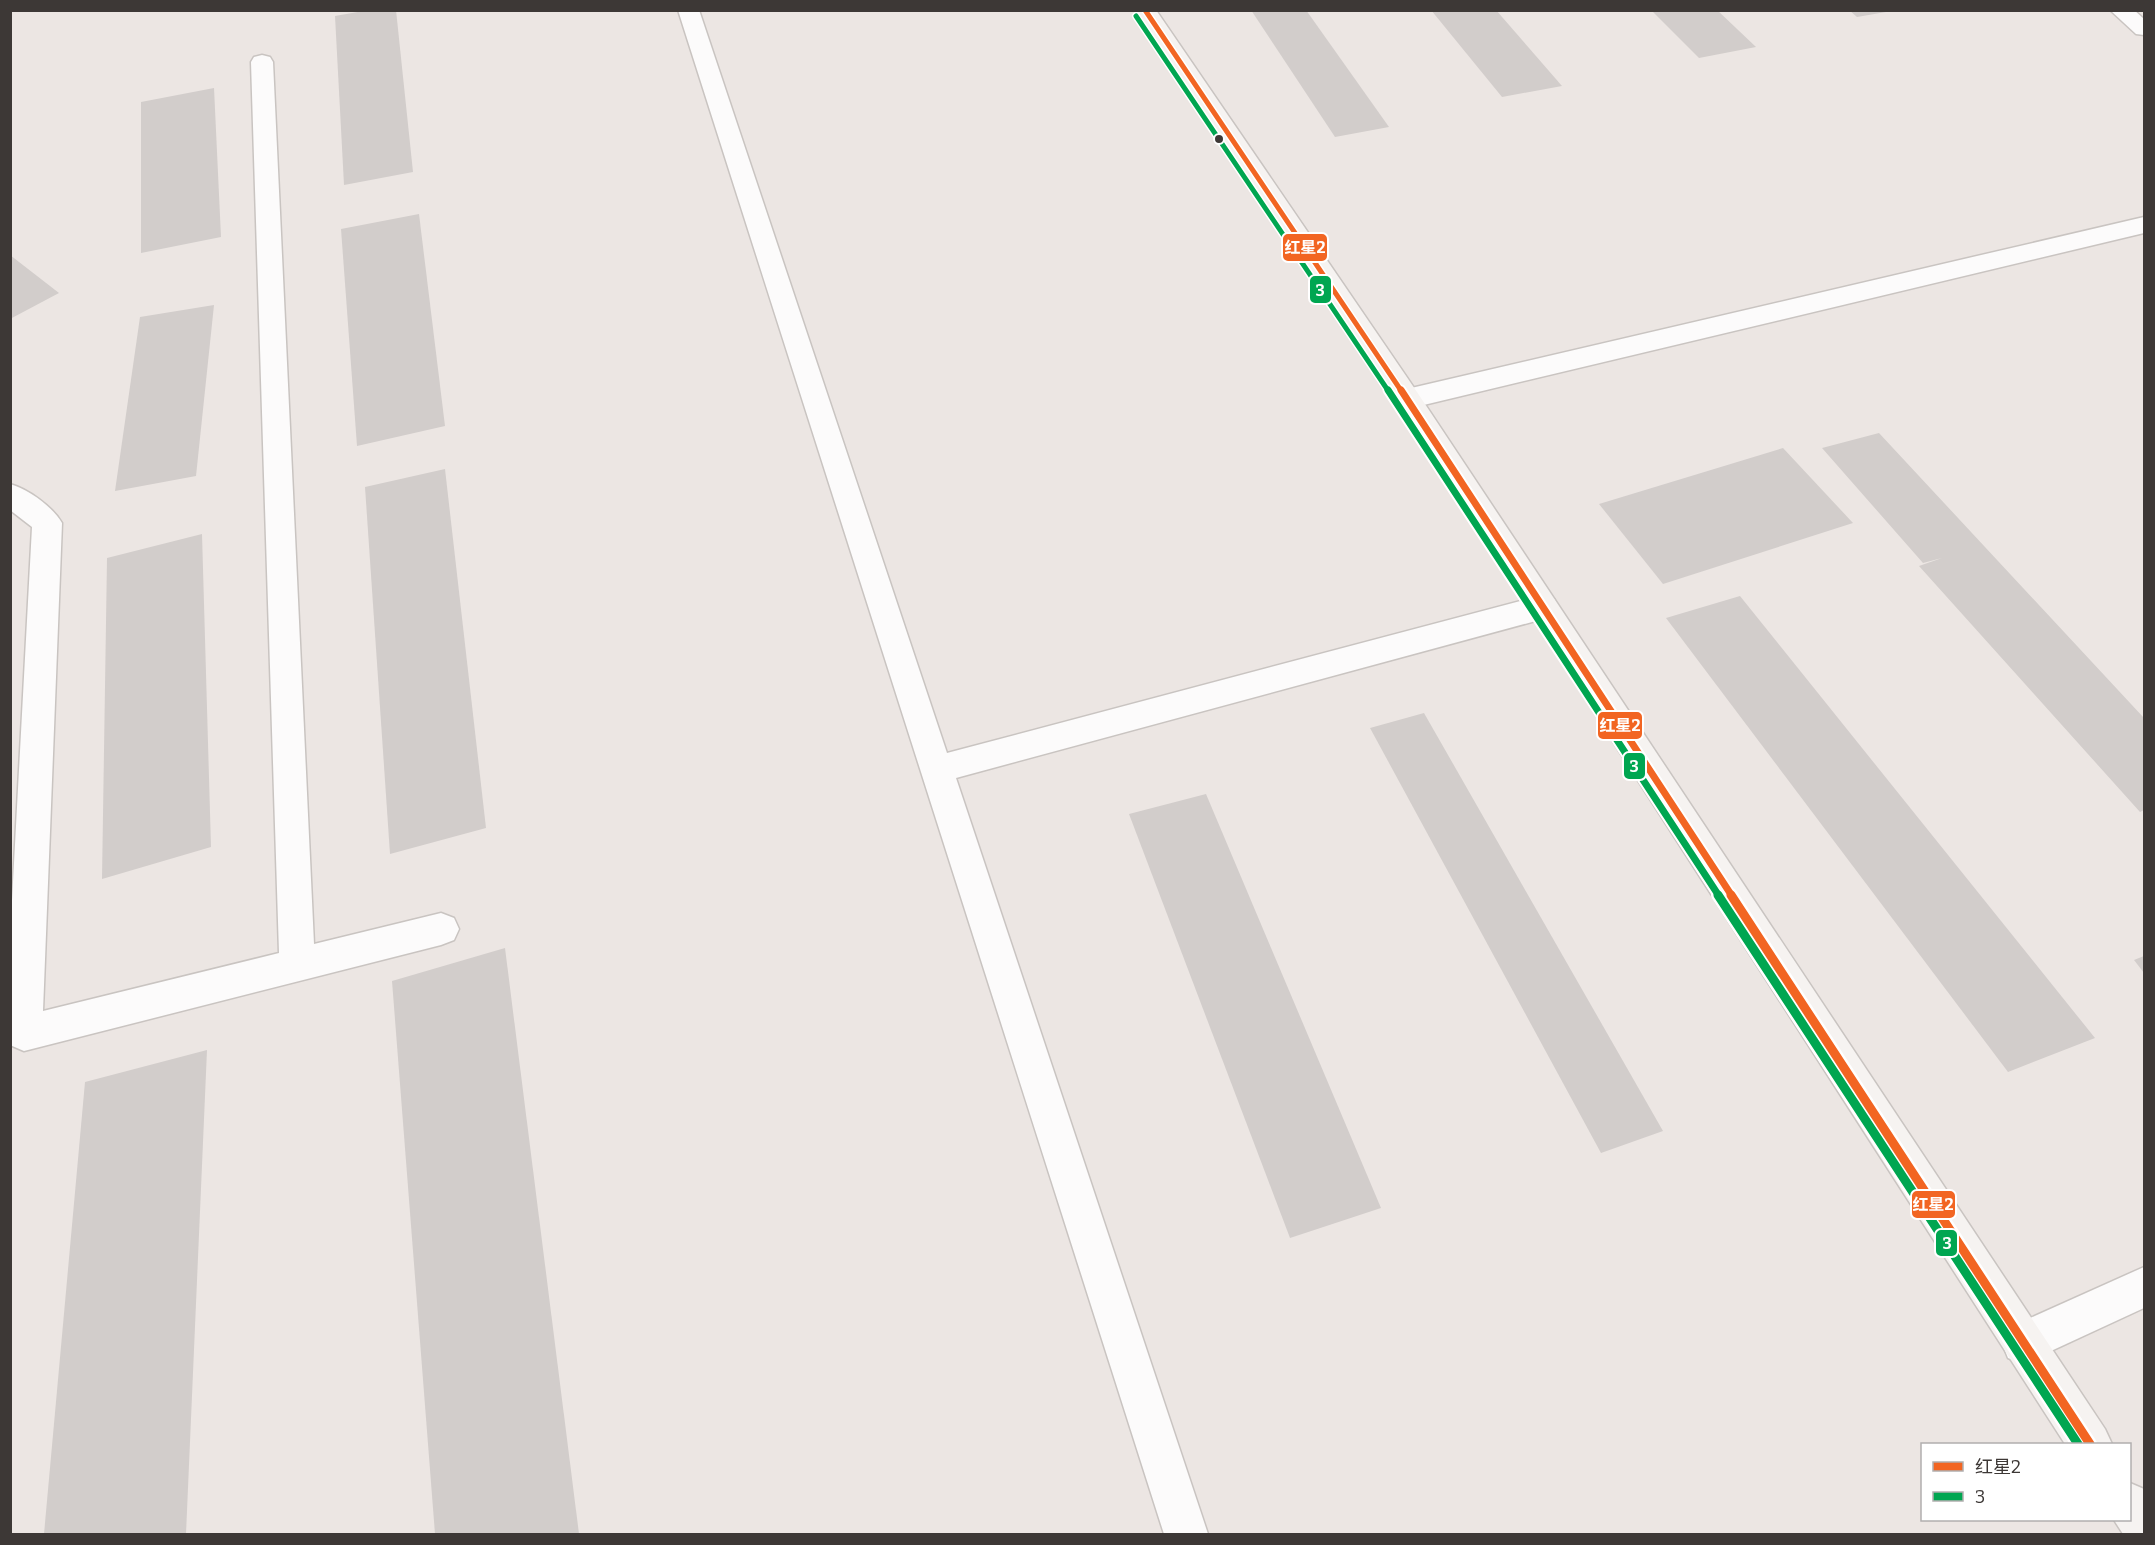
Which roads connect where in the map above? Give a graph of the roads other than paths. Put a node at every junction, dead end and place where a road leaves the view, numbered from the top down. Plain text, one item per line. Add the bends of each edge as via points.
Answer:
1 (688, 10) edge
2 (1146, 10) edge
3 (2120, 10) edge
4 (2145, 29) edge
5 (262, 62) dead end
6 (2145, 225) edge
7 (1407, 399) junction
8 (10, 494) edge
9 (1543, 607) junction
10 (935, 770) junction
11 (441, 929) dead end
12 (297, 965) junction
13 (2145, 1287) edge
14 (2023, 1343) junction
15 (2089, 1443) edge
16 (2131, 1507) edge
17 (2145, 1528) edge
18 (1186, 1534) edge

1 - 10 street
2 - 7 main road
3 - 4 street
5 - 12 street
6 - 7 street
7 - 9 main road
8 - 12 street via 47,523 24,1033
9 - 10 street
9 - 14 main road
10 - 18 street
11 - 12 street
13 - 14 street
14 - 15 main road
16 - 17 main road

